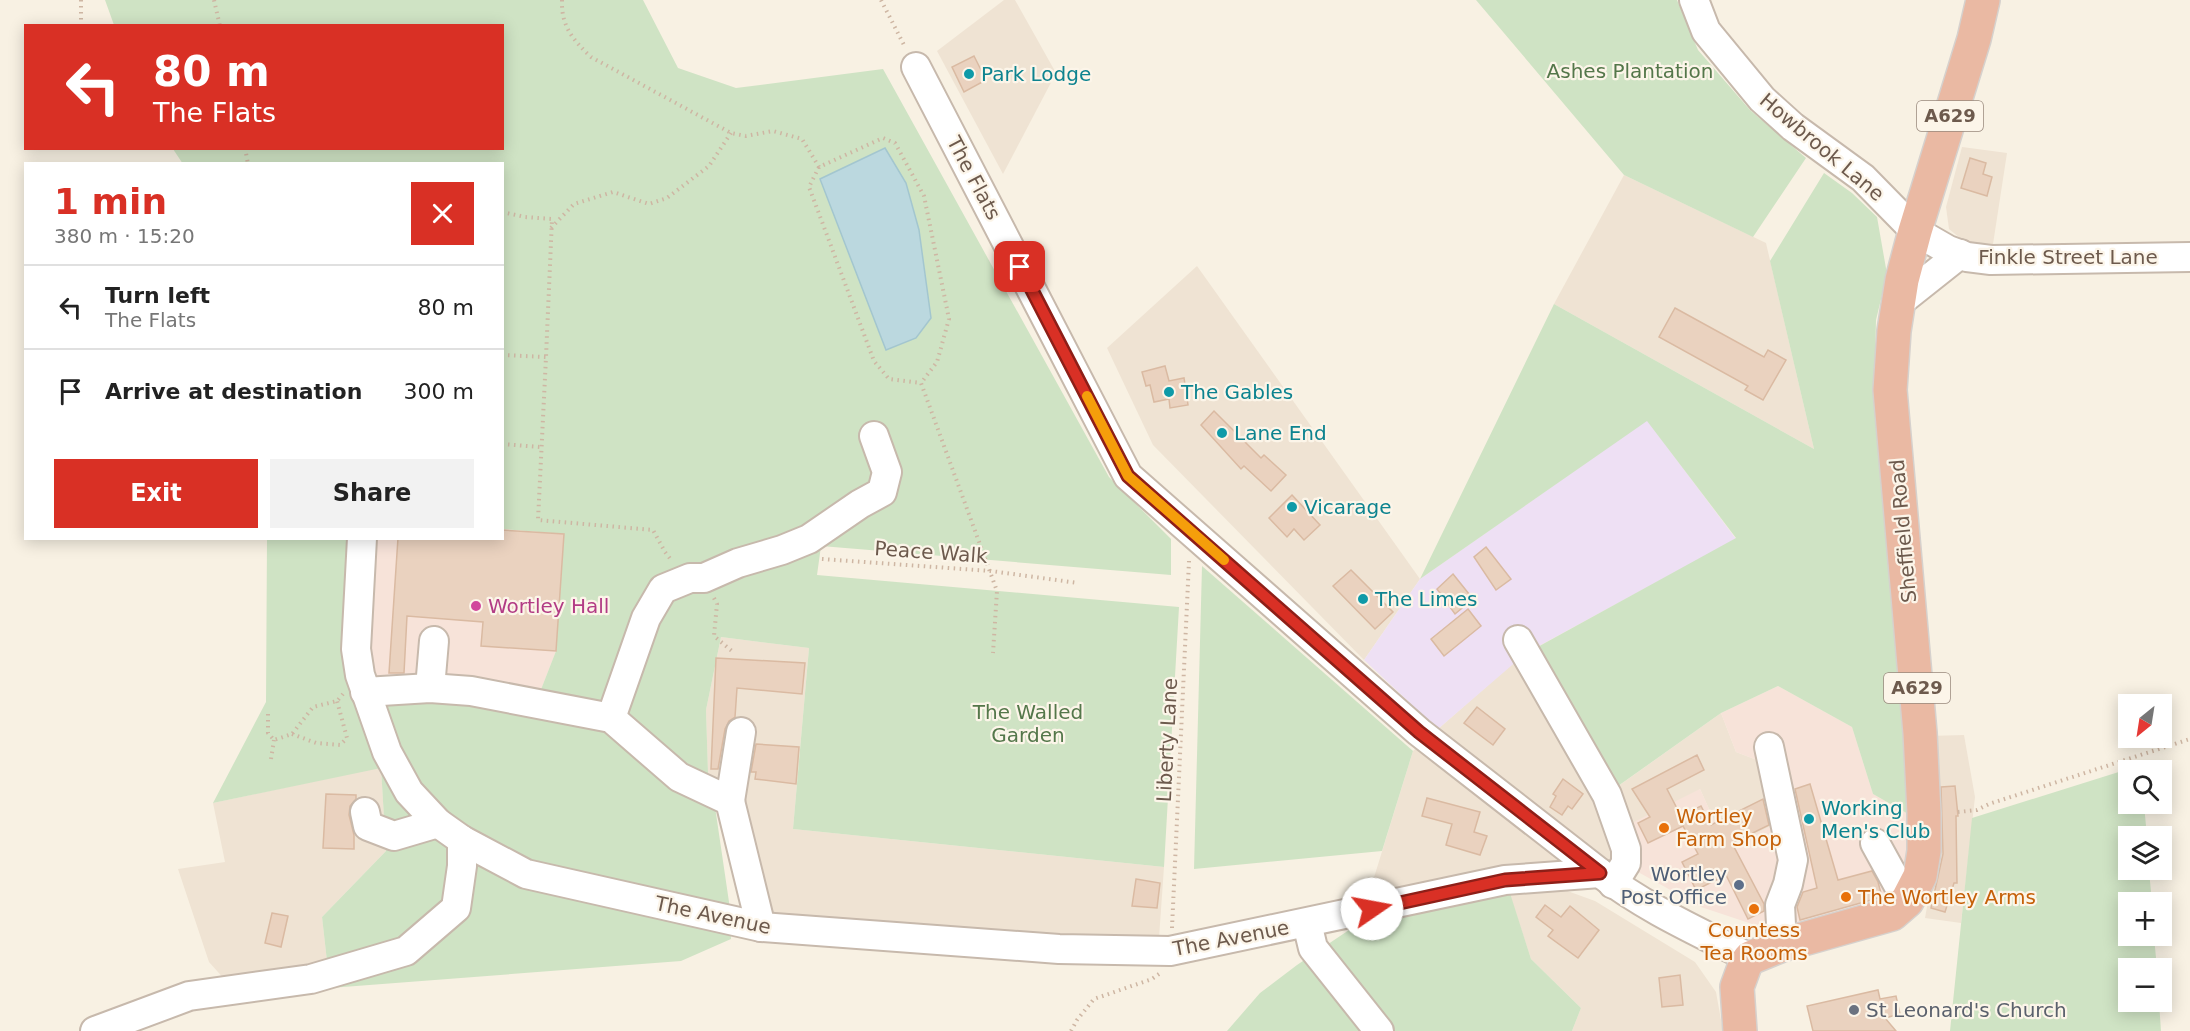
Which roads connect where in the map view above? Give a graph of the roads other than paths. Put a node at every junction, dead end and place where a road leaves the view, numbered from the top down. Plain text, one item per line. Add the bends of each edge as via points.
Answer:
1 (1694, 0) edge
2 (1983, 0) edge
3 (916, 68) road end
4 (1916, 231) junction
5 (1960, 254) junction
6 (2190, 257) edge
7 (1897, 304) junction
8 (874, 436) dead end
9 (362, 540) edge
10 (1518, 640) dead end
11 (434, 641) dead end
12 (430, 688) junction
13 (355, 692) junction
14 (611, 718) junction
15 (741, 732) dead end
16 (1769, 747) dead end
17 (730, 801) junction
18 (365, 812) dead end
19 (438, 823) junction
20 (462, 840) junction
21 (1875, 843) dead end
22 (1606, 878) junction
23 (1907, 901) junction
24 (1307, 923) junction
25 (761, 927) junction
26 (1782, 945) junction
27 (1750, 958) junction
28 (95, 1031) edge
29 (1379, 1031) edge
30 (1740, 1031) edge

1 - 4 street, Howbrook Lane via 1706,31 1762,99 1863,178
2 - 4 highway, Sheffield Road / A629
3 - 22 street, The Flats via 1128,476 1419,732
4 - 5 street, Finkle Street Lane
4 - 7 highway, Sheffield Road / A629
5 - 6 street, Finkle Street Lane via 1991,260
5 - 7 street
7 - 23 highway, Sheffield Road / A629 via 1890,390 1924,813 1920,876
8 - 14 street via 887,472 882,492 809,539 663,589 646,618
9 - 13 street, The Avenue via 356,649 360,675
10 - 22 street via 1607,795 1626,849 1626,863
11 - 12 street
12 - 13 street
12 - 14 street via 471,691
13 - 19 street, The Avenue via 409,792
14 - 17 street via 679,777
15 - 17 street
16 - 26 street via 1793,860 1780,905
17 - 25 street
18 - 19 street via 368,826 394,836
19 - 20 street, The Avenue
20 - 25 street, The Avenue via 526,874
20 - 28 street via 456,908 406,951 311,979 189,996
21 - 23 street
22 - 24 street, The Avenue via 1505,880
22 - 27 street, The Flats
23 - 26 highway via 1892,914
24 - 25 street, The Avenue via 1170,951 1059,949
24 - 29 street, The Avenue via 1313,948
26 - 27 highway
27 - 30 highway via 1737,987

